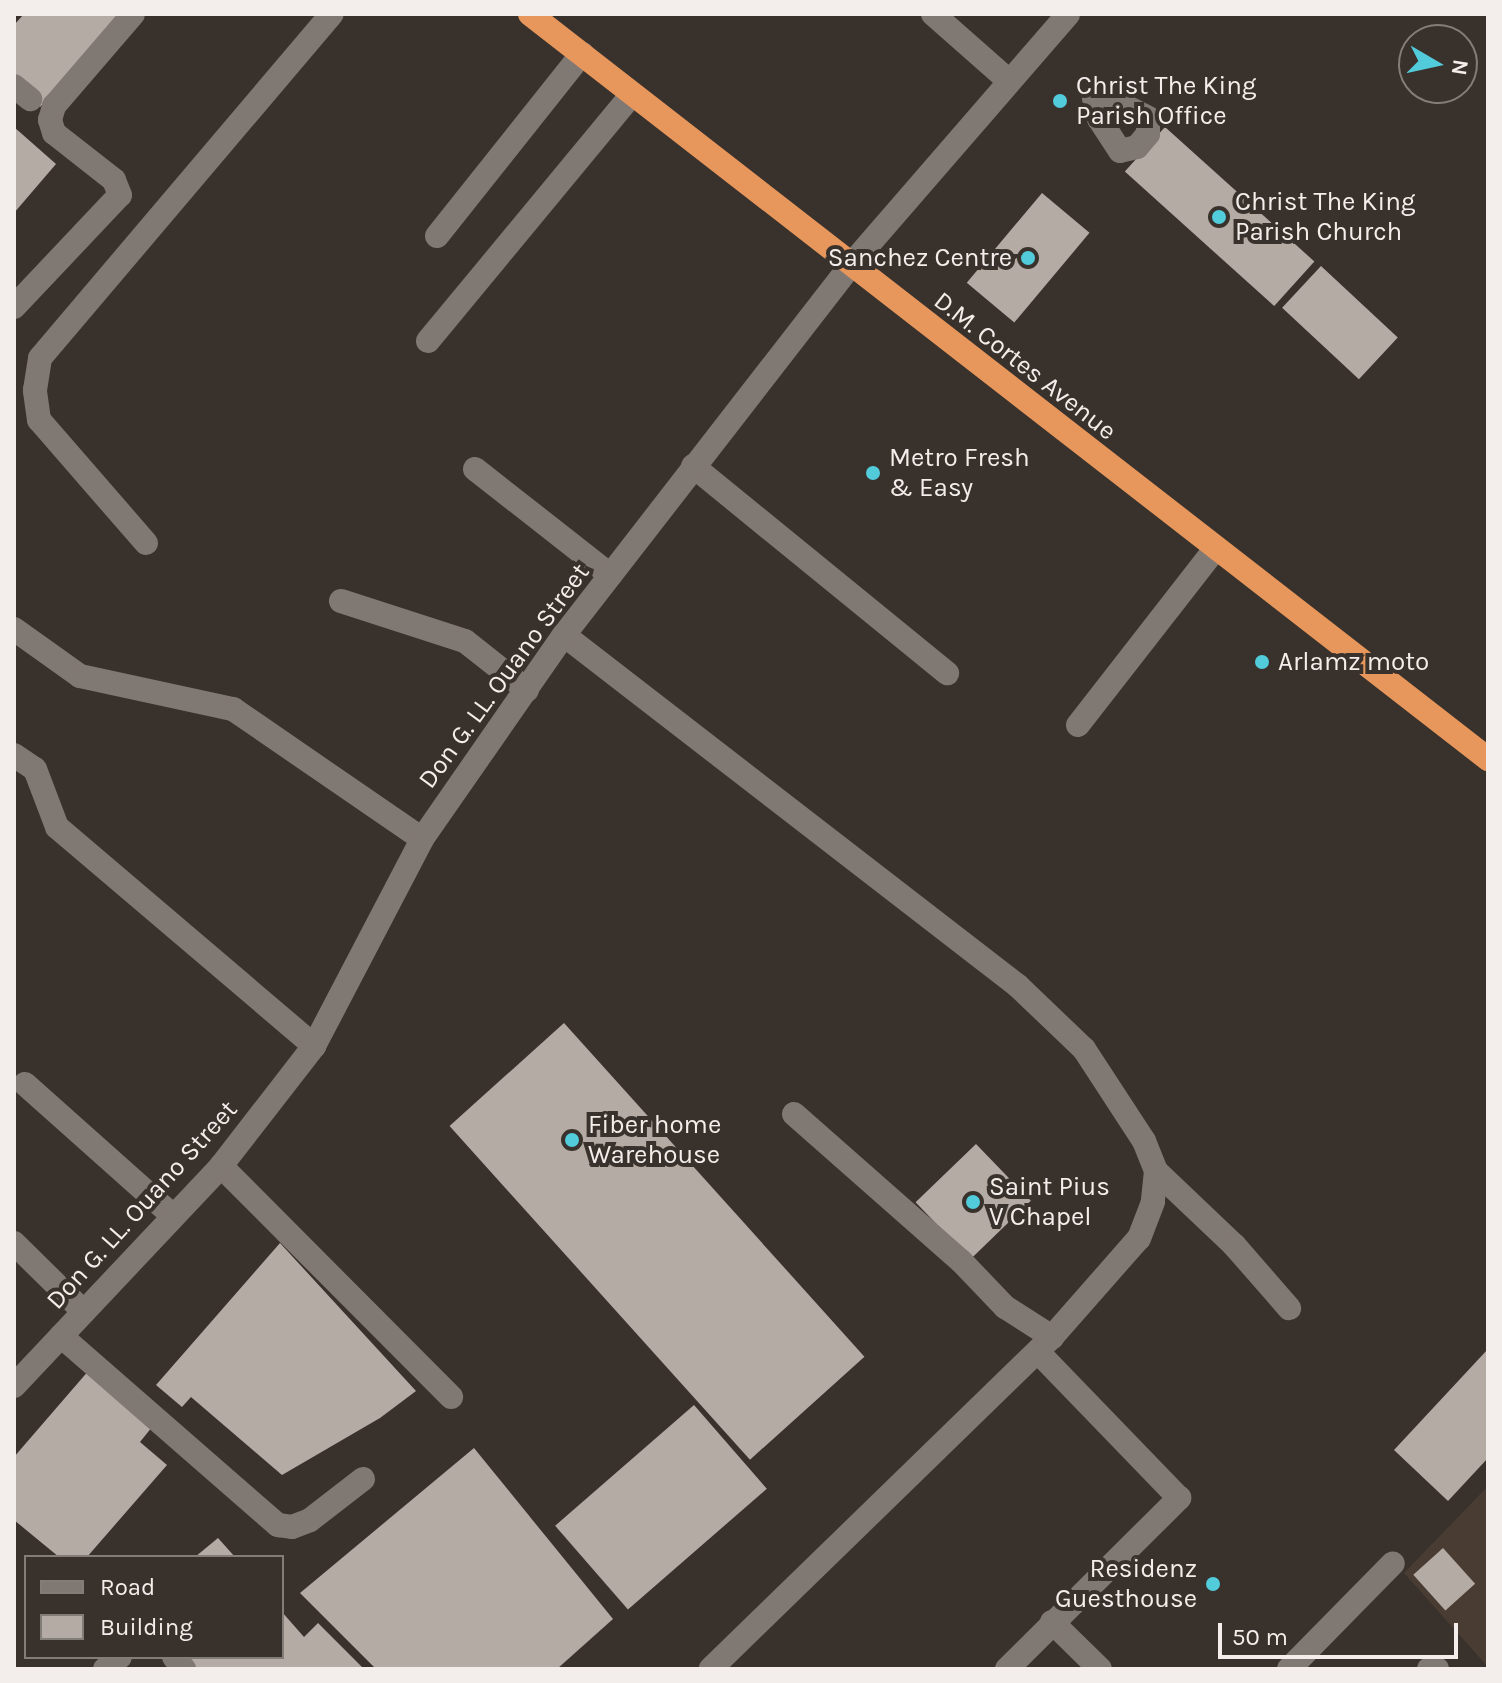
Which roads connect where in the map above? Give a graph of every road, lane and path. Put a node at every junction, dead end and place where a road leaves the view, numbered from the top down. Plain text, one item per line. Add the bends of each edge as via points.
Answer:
1 (133, 14) edge
2 (332, 14) edge
3 (530, 14) edge
4 (933, 14) edge
5 (1068, 14) edge
6 (582, 54) junction
7 (1009, 81) junction
8 (632, 94) junction
9 (36, 99) edge
10 (1107, 110) dead end
11 (1127, 128) dead end
12 (437, 236) dead end
13 (850, 266) junction
14 (14, 307) edge
15 (428, 341) dead end
16 (693, 466) junction
17 (475, 469) dead end
18 (146, 543) dead end
19 (1215, 549) junction
20 (610, 575) junction
21 (341, 601) dead end
22 (14, 629) edge
23 (564, 635) junction
24 (947, 673) dead end
25 (527, 690) junction
26 (1078, 725) dead end
27 (14, 755) edge
28 (1487, 756) edge
29 (422, 839) junction
30 (314, 1046) junction
31 (25, 1084) dead end
32 (794, 1114) dead end
33 (221, 1166) junction
34 (1156, 1171) junction
35 (173, 1216) junction
36 (14, 1243) edge
37 (1289, 1308) dead end
38 (84, 1312) junction
39 (61, 1336) junction
40 (1045, 1344) junction
41 (14, 1386) edge
42 (451, 1397) dead end
43 (363, 1479) dead end
44 (1393, 1563) dead end
45 (1052, 1622) junction
46 (711, 1669) edge
47 (1007, 1669) edge
48 (1100, 1669) edge
49 (1289, 1669) edge
50 (1429, 1669) edge
51 (1437, 1669) edge

1 - 9 street
2 - 18 street via 40,358 35,390 39,420
3 - 6 highway, D.M. Cortes Avenue
4 - 7 street
5 - 7 street, Don G. LL. Ouano Street
6 - 8 highway, D.M. Cortes Avenue
6 - 12 street
7 - 13 street, Don G. LL. Ouano Street
8 - 13 highway, D.M. Cortes Avenue
8 - 15 street
9 - 14 street via 54,133 114,180 120,195
10 - 11 street
13 - 16 street, Don G. LL. Ouano Street
13 - 19 highway, D.M. Cortes Avenue
16 - 20 street, Don G. LL. Ouano Street
16 - 24 street
17 - 20 street
19 - 26 street
19 - 28 highway, D.M. Cortes Avenue
20 - 23 street, Don G. LL. Ouano Street
21 - 25 street via 465,641
22 - 29 street via 80,676 233,709
23 - 25 street, Don G. LL. Ouano Street
23 - 34 street via 1018,986 1084,1049 1144,1141
25 - 29 street, Don G. LL. Ouano Street
27 - 30 street via 35,769 57,827
29 - 30 street, Don G. LL. Ouano Street
30 - 33 street, Don G. LL. Ouano Street
31 - 35 street
32 - 40 street via 961,1261
33 - 35 street, Don G. LL. Ouano Street
33 - 42 street
34 - 37 street via 1234,1245
34 - 40 street via 1153,1202 1139,1238
35 - 38 street, Don G. LL. Ouano Street
36 - 38 street
38 - 39 street, Don G. LL. Ouano Street
39 - 41 street, Don G. LL. Ouano Street
39 - 43 street via 278,1525 292,1527 310,1520
40 - 45 street via 1179,1498
40 - 46 street
44 - 49 street
45 - 47 street
45 - 48 street
50 - 51 street

